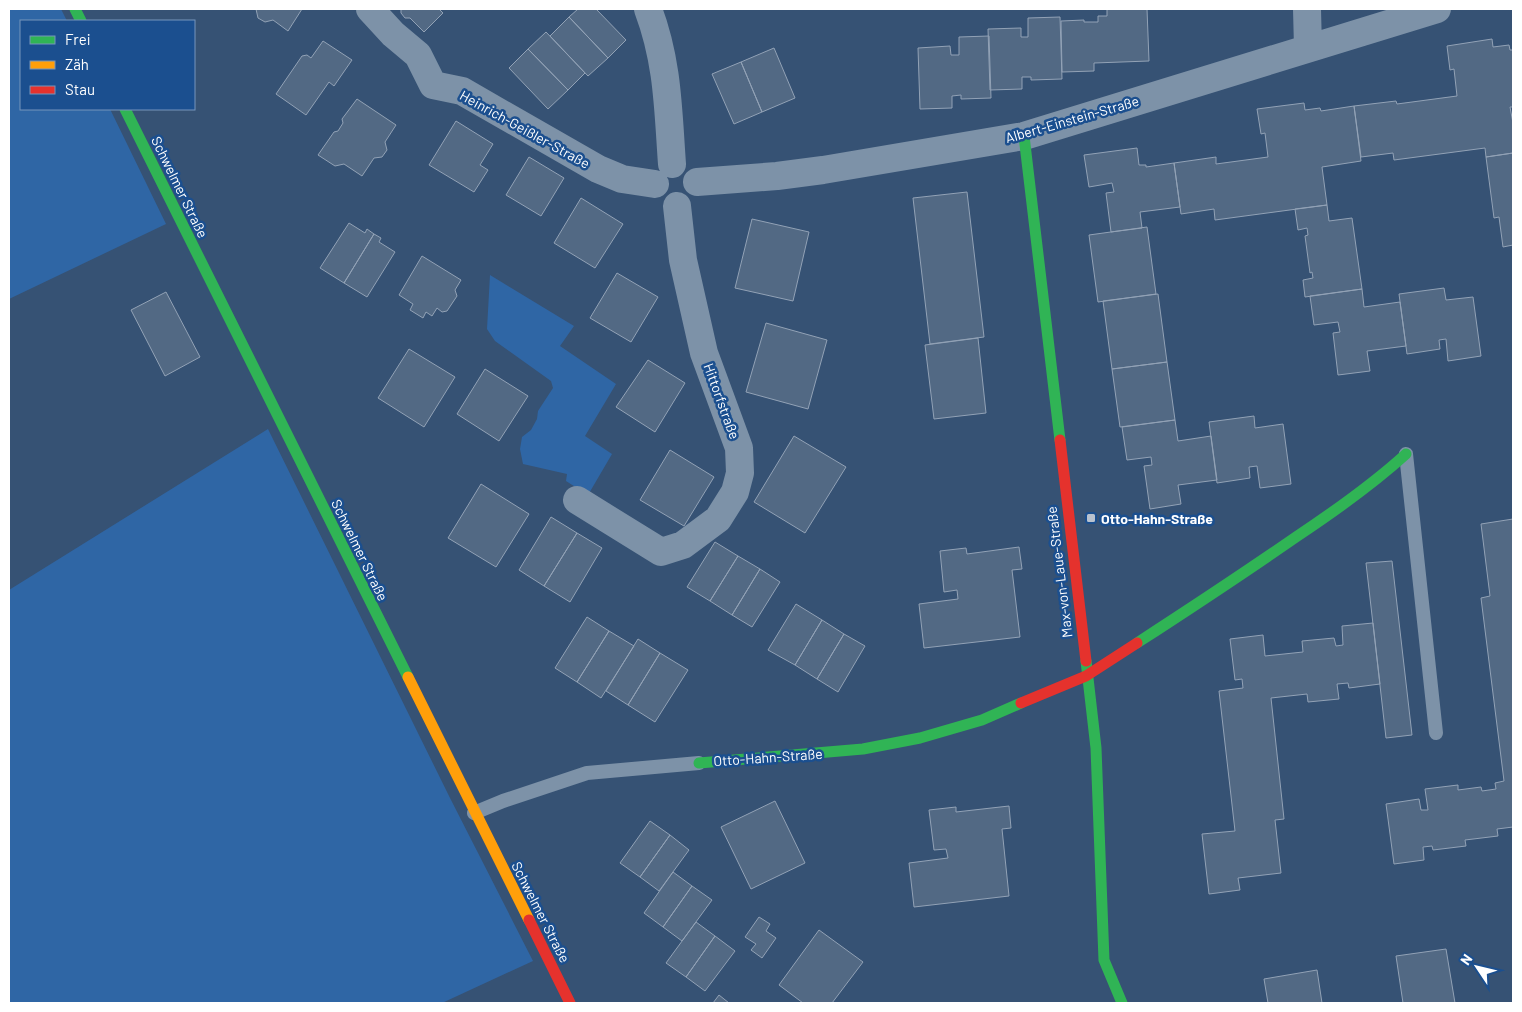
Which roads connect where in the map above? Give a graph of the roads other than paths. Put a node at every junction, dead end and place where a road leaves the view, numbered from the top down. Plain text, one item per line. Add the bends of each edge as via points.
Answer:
1 (370, 9) edge
2 (648, 9) edge
3 (1307, 9) edge
4 (1437, 9) edge
5 (1308, 48) junction
6 (125, 110) edge
7 (1024, 136) junction
8 (663, 174) junction
9 (697, 182) junction
10 (677, 206) junction
11 (1406, 454) joint
12 (577, 500) dead end
13 (1086, 676) junction
14 (1436, 733) dead end
15 (700, 763) joint
16 (474, 813) junction
17 (570, 1003) edge
18 (1122, 1003) edge

1 - 8 street, Heinrich-Geißler-Straße via 418,55 433,85 462,91 598,170 622,179
2 - 8 street via 658,35 666,78
3 - 5 street
4 - 5 street, Albert-Einstein-Straße
5 - 7 street, Albert-Einstein-Straße
6 - 16 street, Schwelmer Straße
7 - 9 street, Albert-Einstein-Straße via 814,171
7 - 13 street, Max-von-Laue-Straße
8 - 9 street via 685,166
8 - 10 street via 656,191 664,202
9 - 10 street via 690,201
10 - 12 street, Hittorfstraße via 683,260 704,353 739,448 740,473 735,492 712,524 683,546 661,552
11 - 13 street, Otto-Hahn-Straße via 1343,505
11 - 14 lane
13 - 15 street, Otto-Hahn-Straße via 982,720 920,738 863,749
13 - 18 street, Max-von-Laue-Straße via 1096,748 1104,960
15 - 16 lane, Otto-Hahn-Straße via 587,773
16 - 17 street, Schwelmer Straße

